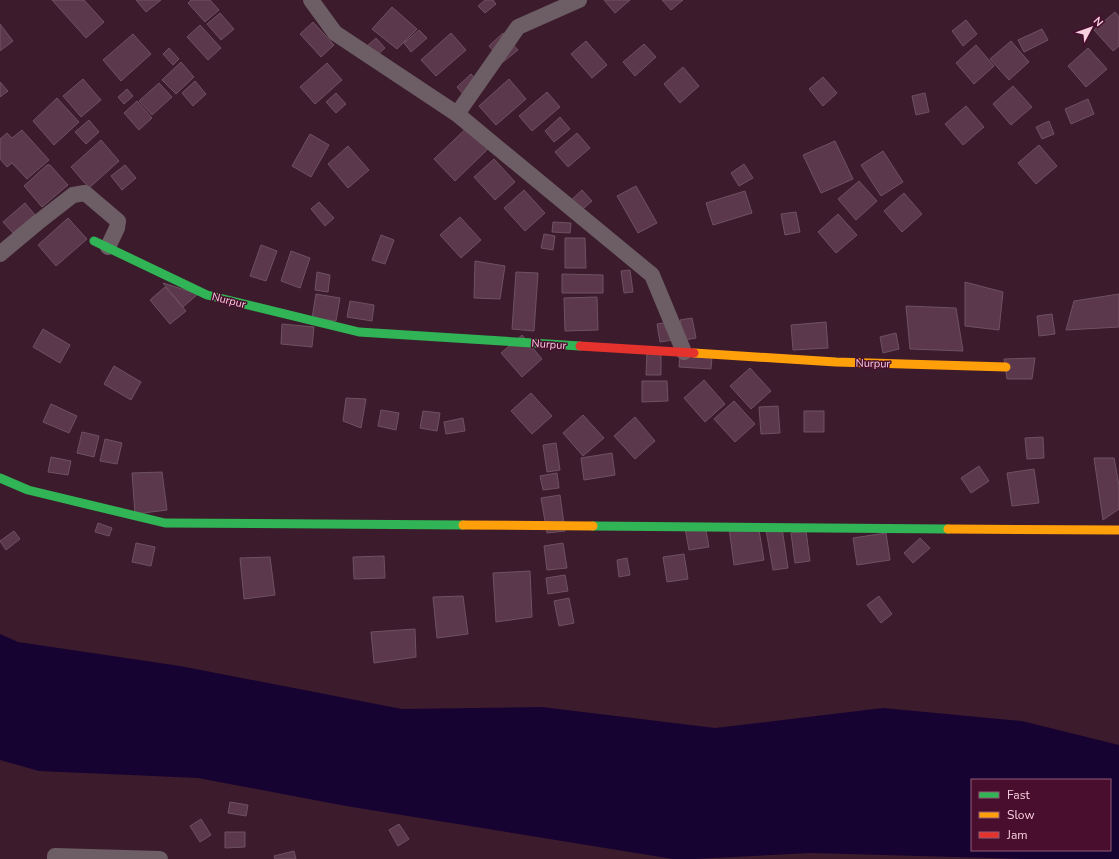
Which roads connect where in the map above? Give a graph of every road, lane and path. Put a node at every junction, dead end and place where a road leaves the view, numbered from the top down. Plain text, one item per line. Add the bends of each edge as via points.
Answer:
1 (311, 0) edge
2 (579, 0) edge
3 (457, 114) junction
4 (101, 244) joint
5 (0, 254) edge
6 (684, 352) junction
7 (1006, 367) dead end
8 (0, 478) edge
9 (1119, 530) edge
10 (55, 859) edge
11 (160, 859) edge

1 - 3 street via 335,33
2 - 3 street via 518,27
3 - 6 street via 652,275
4 - 5 street, Nurpur via 117,228 118,221 85,193 73,195
4 - 6 street, Nurpur via 207,295 359,332
6 - 7 street, Nurpur via 836,362
8 - 9 street via 28,490 165,523
10 - 11 street via 55,856

